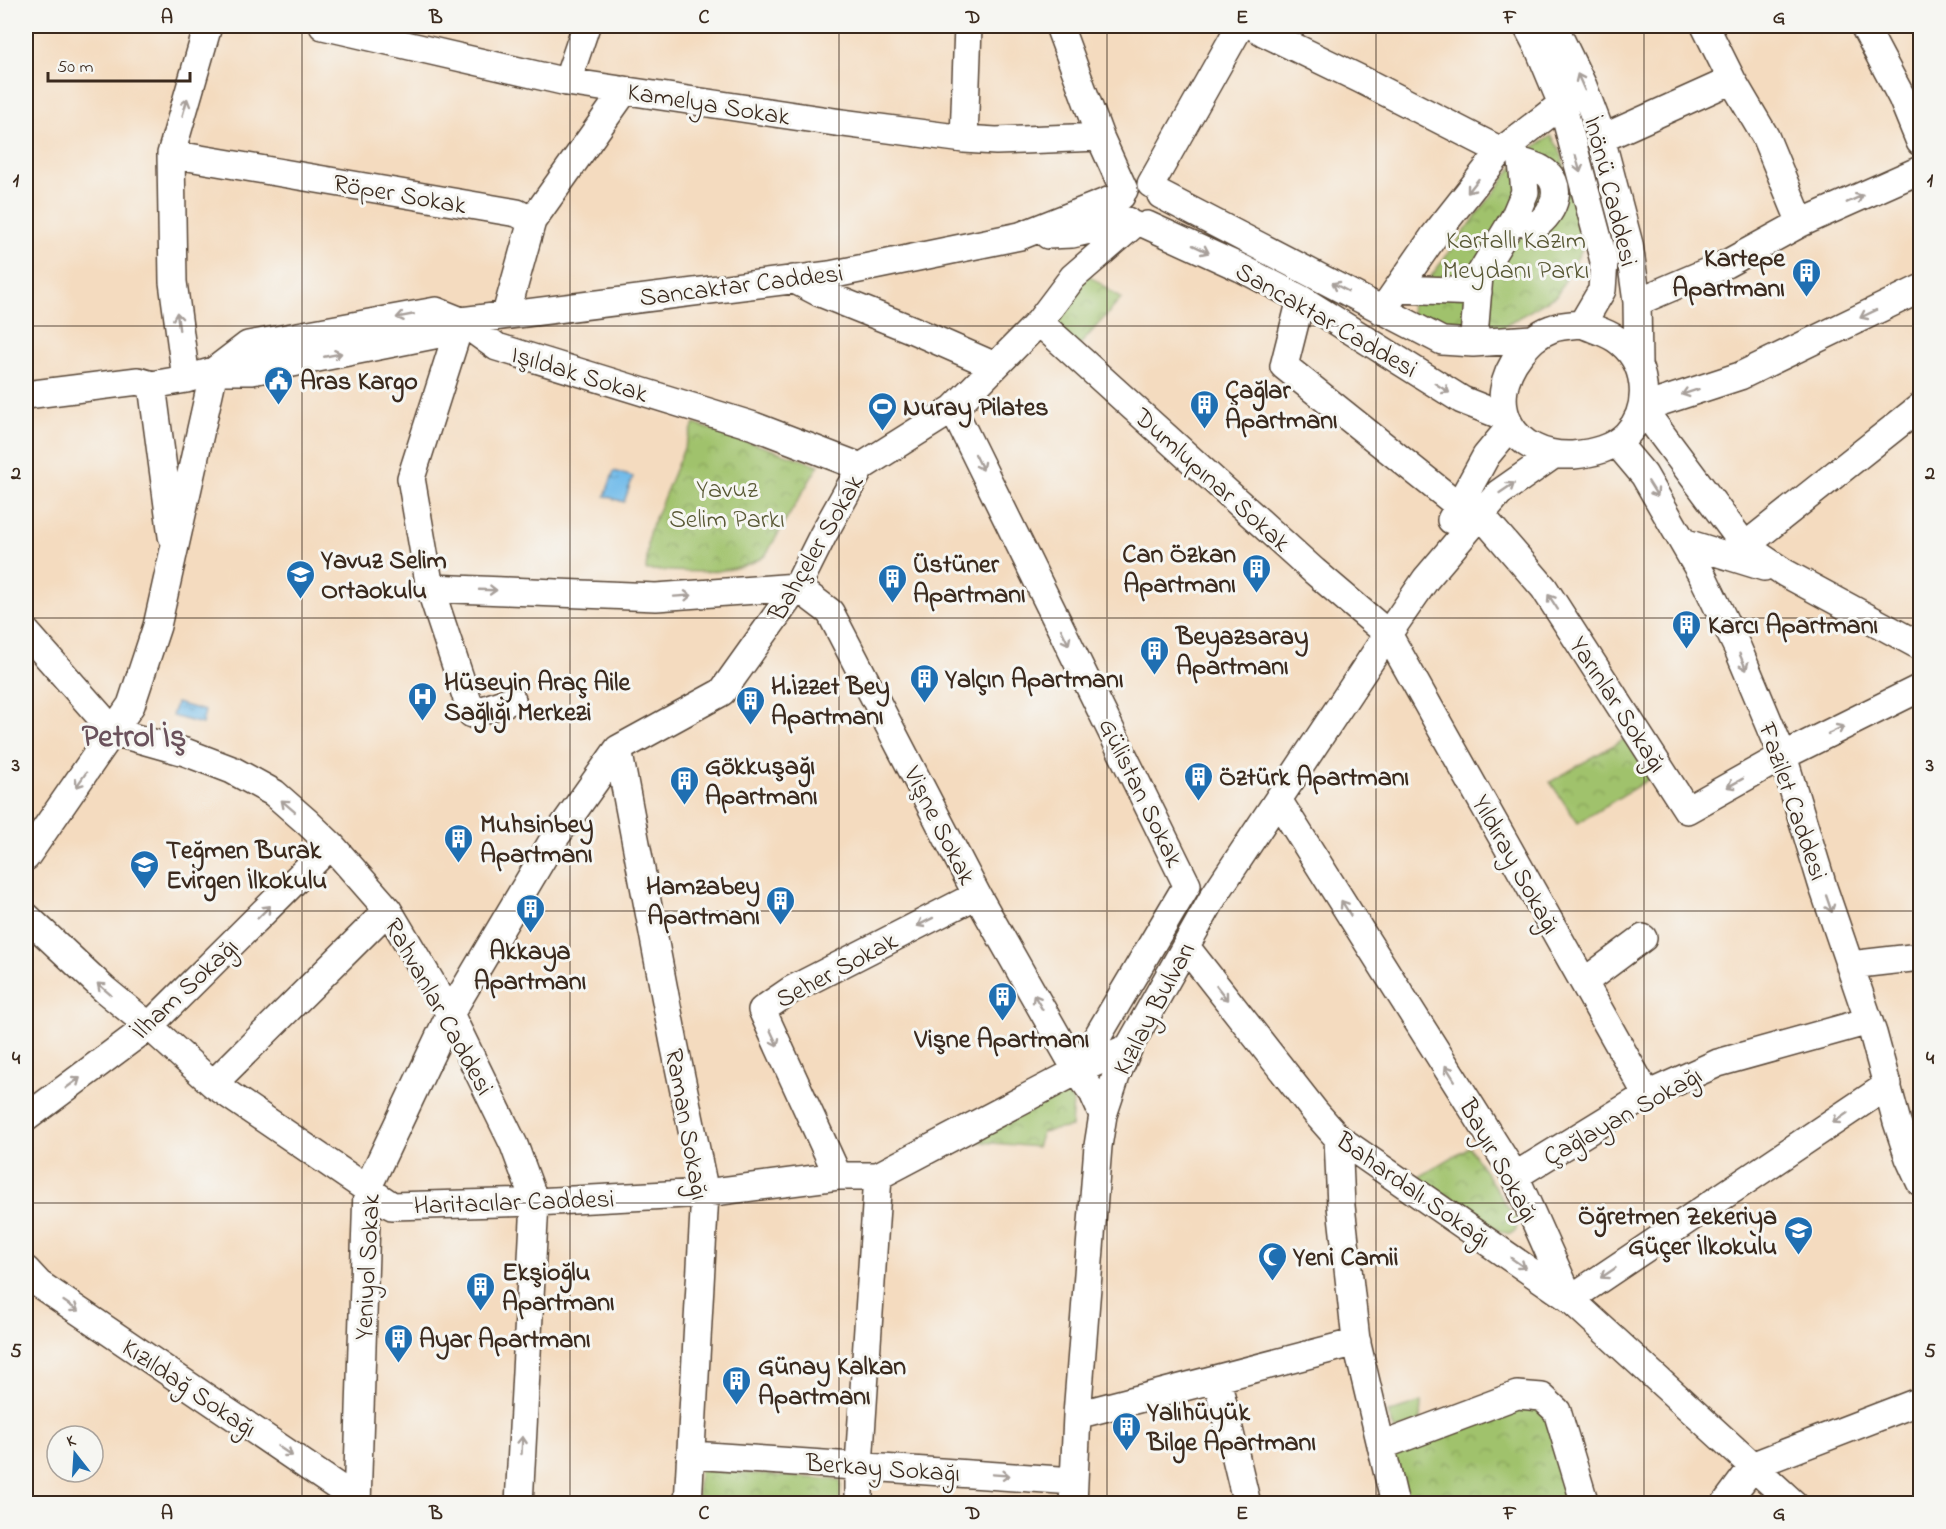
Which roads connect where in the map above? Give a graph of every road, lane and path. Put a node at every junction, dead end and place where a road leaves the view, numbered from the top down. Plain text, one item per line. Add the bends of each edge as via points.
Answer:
1 (208, 26) edge
2 (323, 26) edge
3 (586, 26) edge
4 (968, 26) edge
5 (1059, 26) edge
6 (1240, 26) edge
7 (1253, 26) edge
8 (1527, 26) edge
9 (1705, 26) edge
10 (1864, 26) edge
11 (1554, 33) edge
12 (1732, 80) junction
13 (567, 82) junction
14 (625, 90) junction
15 (1562, 104) junction
16 (1100, 137) junction
17 (964, 139) junction
18 (1601, 139) junction
19 (1920, 142) edge
20 (1501, 151) junction
21 (171, 154) junction
22 (1920, 170) edge
23 (1156, 190) junction
24 (1130, 211) junction
25 (1514, 218) dead end
26 (532, 221) junction
27 (1801, 223) junction
28 (793, 279) junction
29 (1920, 288) edge
30 (1478, 292) junction
31 (1301, 299) junction
32 (1390, 300) junction
33 (1637, 302) junction
34 (506, 314) junction
35 (461, 321) junction
36 (1039, 322) junction
37 (1582, 324) junction
38 (1474, 336) dead end
39 (1532, 339) junction
40 (1638, 364) junction
41 (995, 366) junction
42 (214, 371) junction
43 (186, 379) junction
44 (152, 385) junction
45 (26, 395) edge
46 (1920, 407) edge
47 (1642, 408) junction
48 (953, 409) junction
49 (26, 412) edge
50 (1508, 422) junction
51 (1617, 443) junction
52 (1554, 454) junction
53 (861, 467) junction
54 (1470, 510) junction
55 (1683, 542) junction
56 (1745, 546) junction
57 (174, 552) junction
58 (1785, 573) junction
59 (797, 587) junction
60 (430, 588) junction
61 (26, 632) edge
62 (1388, 634) junction
63 (1916, 637) edge
64 (1920, 688) edge
65 (512, 700) dead end
66 (114, 732) junction
67 (618, 749) junction
68 (1783, 756) junction
69 (1278, 801) junction
70 (331, 845) junction
71 (26, 857) edge
72 (977, 895) junction
73 (388, 910) junction
74 (26, 916) edge
75 (1643, 938) dead end
76 (1185, 947) junction
77 (1920, 957) edge
78 (1850, 965) junction
79 (1584, 982) junction
80 (450, 1014) junction
81 (1869, 1021) junction
82 (150, 1026) junction
83 (1129, 1047) junction
84 (1077, 1071) junction
85 (1116, 1076) junction
86 (213, 1084) junction
87 (1888, 1085) junction
88 (1647, 1095) junction
89 (1103, 1115) junction
90 (26, 1118) edge
91 (1909, 1120) edge
92 (1338, 1138) junction
93 (838, 1176) junction
94 (878, 1176) junction
95 (1515, 1176) junction
96 (1920, 1182) edge
97 (367, 1189) junction
98 (705, 1193) junction
99 (536, 1202) junction
100 (26, 1270) edge
101 (1570, 1299) junction
102 (1357, 1342) junction
103 (1217, 1379) junction
104 (1920, 1401) edge
105 (1077, 1415) junction
106 (1381, 1446) junction
107 (692, 1455) junction
108 (859, 1465) junction
109 (1754, 1465) junction
110 (1074, 1492) edge
111 (357, 1502) edge
112 (519, 1503) edge
113 (688, 1503) edge
114 (860, 1503) edge
115 (1247, 1503) edge
116 (1395, 1503) edge
117 (1585, 1503) edge
118 (1725, 1503) edge
119 (1794, 1503) edge

21 -> 1 street
2 - 13 street, Kamelya Sokak
3 - 13 street
4 - 17 street
5 - 16 street
6 - 23 street
7 - 20 street
8 - 11 street, İnönü Caddesi
9 - 12 street
10 - 19 street
11 - 15 street, İnönü Caddesi
18 -> 11 street, İnönü Caddesi via 1583,86
12 - 18 street
12 - 27 street via 1765,136
13 - 14 street, Kamelya Sokak
14 - 17 street, Kamelya Sokak
14 - 26 street
15 - 20 street
15 -> 37 street, İnönü Caddesi via 1604,261 1602,290
16 - 17 street, Kamelya Sokak
16 - 24 street
18 - 33 street, İnönü Caddesi via 1629,244
20 -> 32 street
21 - 26 street, Röper Sokak via 517,213
43 -> 21 street via 173,282
27 -> 22 street
23 - 24 street, Sancaktar Caddesi via 1136,183
23 - 24 street via 1162,210 1159,217
32 -> 23 street, Sancaktar Caddesi
24 - 28 street, Sancaktar Caddesi via 1071,234 1020,236
24 -> 31 street, Sancaktar Caddesi
24 - 36 street, Bahçeler Sokak
25 - 30 street via 1479,276
26 - 34 street
27 - 33 street via 1726,264
28 - 34 street, Sancaktar Caddesi
28 - 41 street
29 -> 47 street via 1740,376
30 - 32 street
30 - 38 street
31 -> 50 street, Sancaktar Caddesi via 1462,400
31 - 54 street, Yarınlar Sokağı via 1284,366
32 - 39 street, Sancaktar Caddesi via 1442,341 1473,344
33 - 40 street, İnönü Caddesi
34 - 35 street, Sancaktar Caddesi
35 - 42 street, Sancaktar Caddesi via 439,334 252,371
35 - 53 street, Işıldak Sokak via 497,347 754,426
35 - 60 street via 411,478
36 - 41 street, Bahçeler Sokak
36 - 62 street, Dumlupınar Sokak
37 - 39 street via 1550,329
37 - 40 street, İnönü Caddesi via 1615,338
39 - 50 street via 1514,362 1504,388
40 - 47 street, İnönü Caddesi via 1644,393
41 - 48 street, Bahçeler Sokak
42 - 43 street
42 - 57 street
43 - 44 street
44 - 45 street via 138,381
44 - 49 street via 143,396 133,399
44 - 57 street
46 - 56 street
47 - 51 street, İnönü Caddesi via 1628,433
47 - 56 street
48 - 53 street, Bahçeler Sokak
48 -> 84 street, Gülistan Sokak via 1187,885
50 - 52 street via 1523,441 1541,452
50 - 54 street, Kızılay Bulvarı via 1485,456
51 - 52 street via 1600,451
51 -> 55 street, Fazilet Caddesi via 1644,475
54 -> 52 street, Kızılay Bulvarı
53 - 59 street, Bahçeler Sokak
54 - 62 street, Kızılay Bulvarı
68 -> 54 street, Yarınlar Sokağı via 1687,810 1646,755 1544,588
55 - 58 street
55 -> 68 street, Fazilet Caddesi via 1738,649
56 - 58 street
57 - 66 street via 157,626 131,705
58 - 63 street
60 -> 59 street via 656,597
59 - 67 street, Bahçeler Sokak via 722,692
59 - 72 street, Vişne Sokak via 830,612
60 - 65 street via 472,714
61 - 66 street
62 - 69 street, Kızılay Bulvarı
62 - 79 street, Yıldıray Sokağı
68 -> 64 street
70 -> 66 street, Rahvanlar Caddesi via 274,793 232,770
66 -> 71 street
67 - 80 street, Bahçeler Sokak via 552,842
67 - 98 street, Raman Sokağı
68 -> 78 street, Fazilet Caddesi
69 - 76 street, Kızılay Bulvarı
95 -> 69 street, Bayır Sokağı
70 - 73 street, Rahvanlar Caddesi
82 -> 70 street, İlham Sokağı
84 -> 72 street, Vişne Sokak
72 -> 93 street, Seher Sokak via 791,990 762,1010
73 - 80 street, Rahvanlar Caddesi
73 - 86 street
82 -> 74 street, Haritacılar Caddesi
75 - 79 street
76 - 83 street, Kızılay Bulvarı
76 -> 92 street, Bahardalı Sokağı
77 - 78 street
78 - 81 street, Fazilet Caddesi
79 - 88 street, Yıldıray Sokağı
80 - 97 street, Yeniyol Sokak
80 - 99 street, Rahvanlar Caddesi via 514,1145
81 - 87 street, Fazilet Caddesi
81 - 88 street, Çağlayan Sokağı via 1718,1063
82 - 86 street, Haritacılar Caddesi
90 -> 82 street, İlham Sokağı
83 - 84 street, Haritacılar Caddesi
83 - 85 street, Kızılay Bulvarı
84 - 85 street
84 - 89 street, Vişne Sokak
84 - 94 street, Haritacılar Caddesi
85 - 89 street, Kızılay Bulvarı
86 - 97 street, Haritacılar Caddesi
87 - 91 street, Fazilet Caddesi
87 -> 101 street
88 - 95 street, Çağlayan Sokağı
89 - 105 street, Kızılay Bulvarı
91 - 96 street, Fazilet Caddesi via 1909,1158
92 -> 101 street, Bahardalı Sokağı
92 - 102 street via 1341,1206
93 - 94 street, Haritacılar Caddesi
93 - 98 street, Haritacılar Caddesi
94 - 108 street
95 - 101 street, Bayır Sokağı
97 - 99 street, Haritacılar Caddesi via 392,1206
97 - 111 street, Yeniyol Sokak
98 - 99 street, Haritacılar Caddesi
98 - 107 street, Raman Sokağı
112 -> 99 street
100 -> 111 street, Kızıldağ Sokağı via 39,1284
101 - 109 street, Bayır Sokağı
102 - 103 street
102 - 106 street
103 - 105 street
103 - 115 street
104 - 109 street
105 - 110 street, Kızılay Bulvarı
106 - 116 street
106 - 117 street via 1517,1395 1542,1397 1557,1411
107 - 108 street, Berkay Sokağı
107 - 113 street, Raman Sokağı
108 -> 110 street, Berkay Sokağı
108 - 114 street
109 - 118 street
109 - 119 street, Bayır Sokağı

